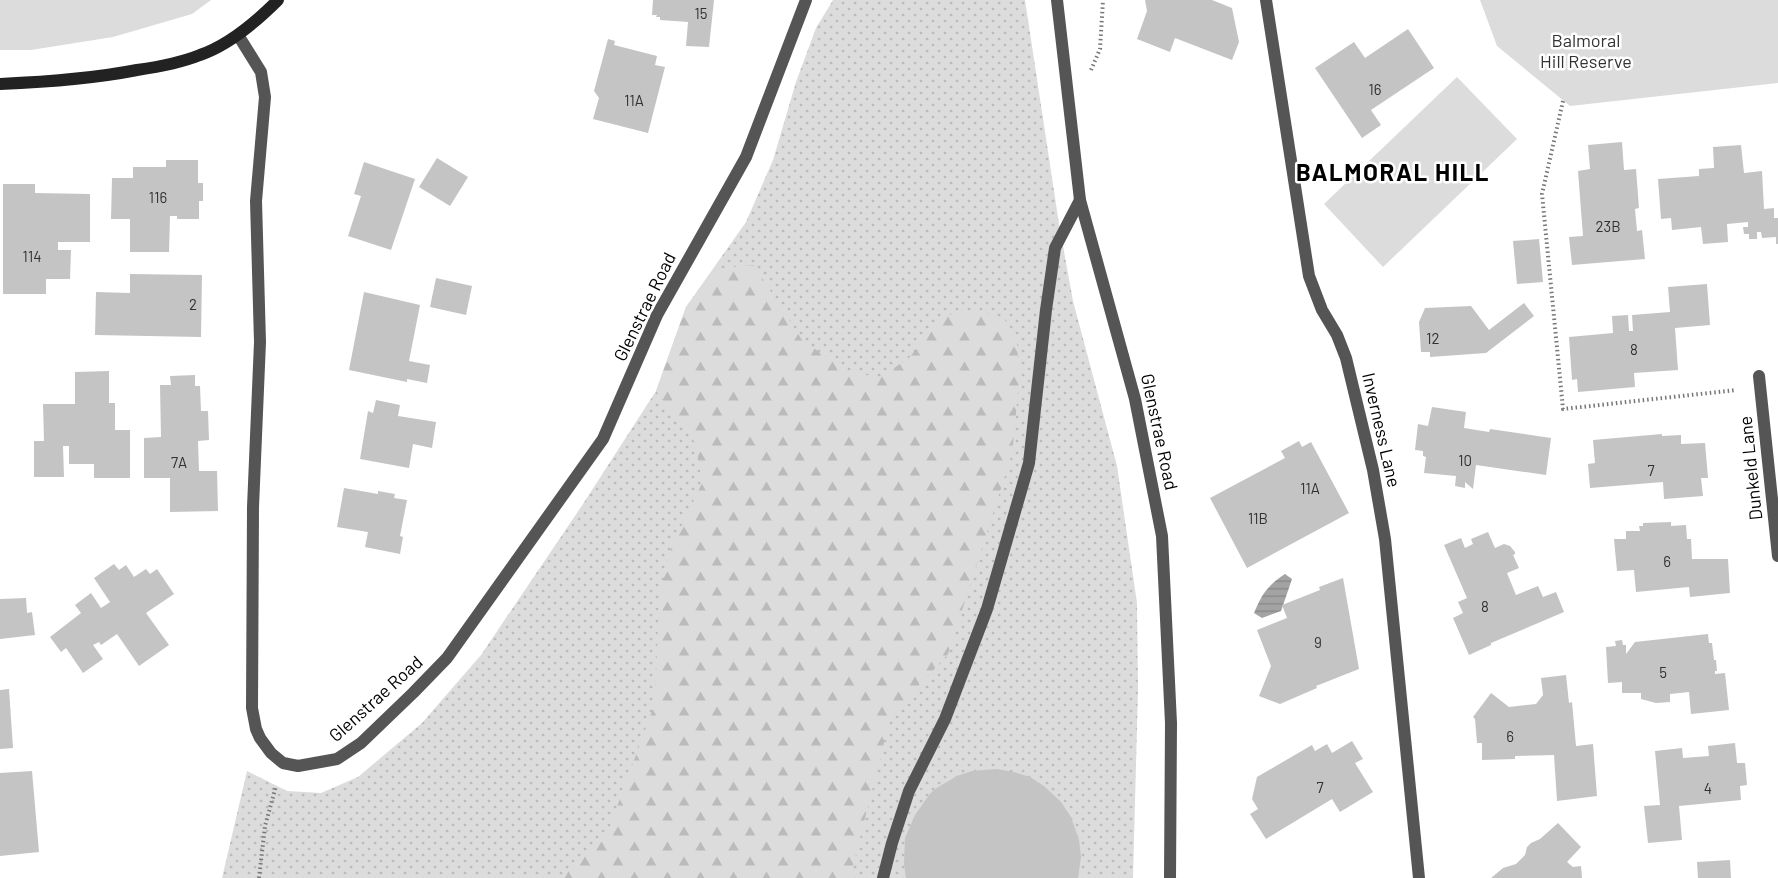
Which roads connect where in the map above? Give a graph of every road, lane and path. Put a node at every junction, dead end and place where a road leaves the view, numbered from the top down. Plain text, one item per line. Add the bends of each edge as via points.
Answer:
1 (278, 0) edge
2 (806, 0) edge
3 (1057, 0) edge
4 (1266, 0) edge
5 (238, 35) junction
6 (0, 84) edge
7 (1563, 101) dead end
8 (1080, 200) junction
9 (1760, 382) joint
10 (1778, 556) edge
11 (283, 762) junction
12 (259, 878) edge
13 (883, 878) edge
14 (1170, 878) edge
15 (1419, 878) edge

1 - 5 street
2 - 11 street, Glenstrae Road via 746,157 657,315 603,440 447,658 413,693 337,759 298,766
3 - 8 street, Glenstrae Road
4 - 15 street, Inverness Lane via 1309,276 1346,358 1374,470 1385,539
5 - 6 street via 200,55 159,67 92,78
5 - 11 street via 261,72 265,97 256,201 260,342 253,507 252,708 260,738
7 - 9 path via 1542,194 1563,409
8 - 13 street via 1055,248 1029,463 1010,530 987,609 945,720 909,791
8 - 14 street, Glenstrae Road via 1135,399 1162,536 1171,723
9 - 10 street, Dunkeld Lane
11 - 12 path via 265,826

